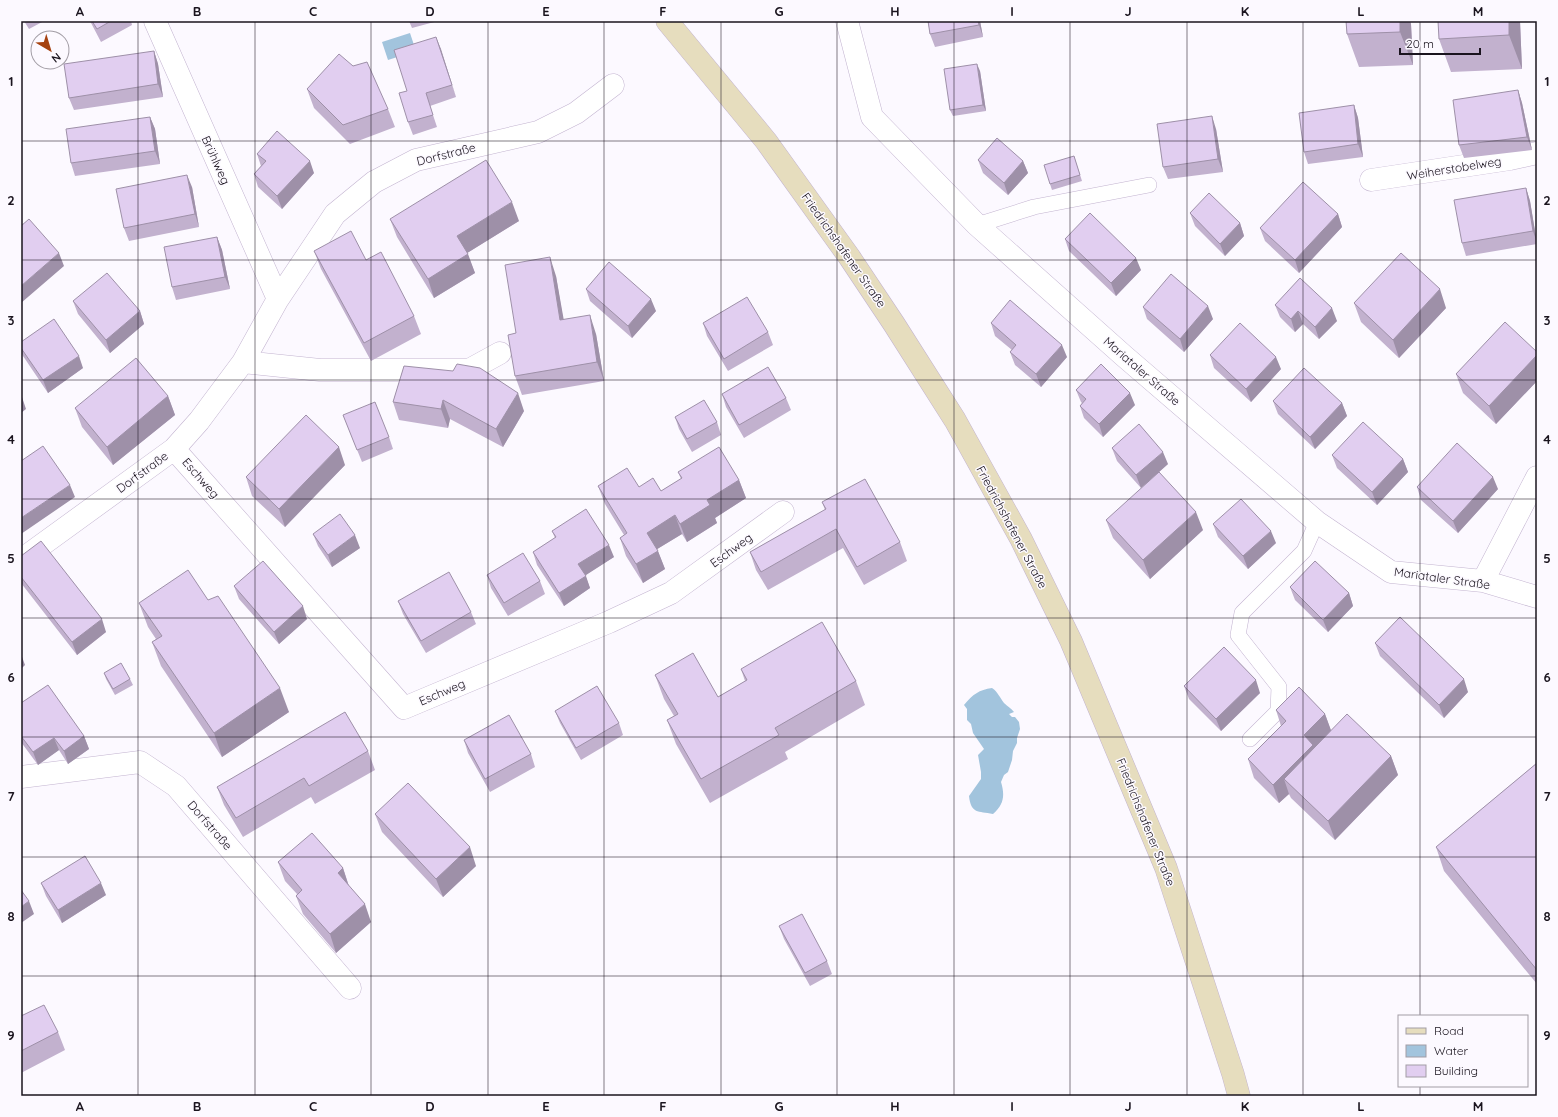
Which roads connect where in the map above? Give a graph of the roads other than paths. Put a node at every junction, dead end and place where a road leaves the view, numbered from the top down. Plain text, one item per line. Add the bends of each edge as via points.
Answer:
1 (155, 21) edge
2 (667, 21) edge
3 (847, 21) edge
4 (613, 85) dead end
5 (1537, 153) edge
6 (1371, 180) dead end
7 (1149, 185) dead end
8 (977, 225) junction
9 (278, 300) junction
10 (500, 353) dead end
11 (243, 362) junction
12 (174, 448) junction
13 (1537, 477) edge
14 (783, 512) dead end
15 (1317, 522) junction
16 (21, 560) edge
17 (1483, 581) junction
18 (1537, 598) edge
19 (1250, 739) dead end
20 (21, 777) edge
21 (350, 988) dead end
22 (1239, 1096) edge

1 - 9 street, Brühlweg
2 - 22 main road, Friedrichshafener Straße via 766,141 850,258 955,420 1021,539 1071,641 1166,868
3 - 8 street, Mariataler Straße via 872,117
4 - 9 street, Dorfstraße via 576,113 538,132 416,160 374,182 335,214
5 - 6 street, Weiherstobelweg
7 - 8 lane via 1034,207
8 - 15 street, Mariataler Straße
9 - 11 street, Dorfstraße
10 - 11 street via 469,370 320,370
11 - 12 street, Dorfstraße via 199,421
12 - 14 street, Eschweg via 404,708 609,622 671,593
12 - 16 street, Dorfstraße
13 - 17 street
15 - 17 street, Mariataler Straße via 1391,572
15 - 19 lane via 1304,551 1242,613 1238,635 1280,687 1278,711
17 - 18 street, Mariataler Straße
20 - 21 street, Dorfstraße via 140,762 176,786

